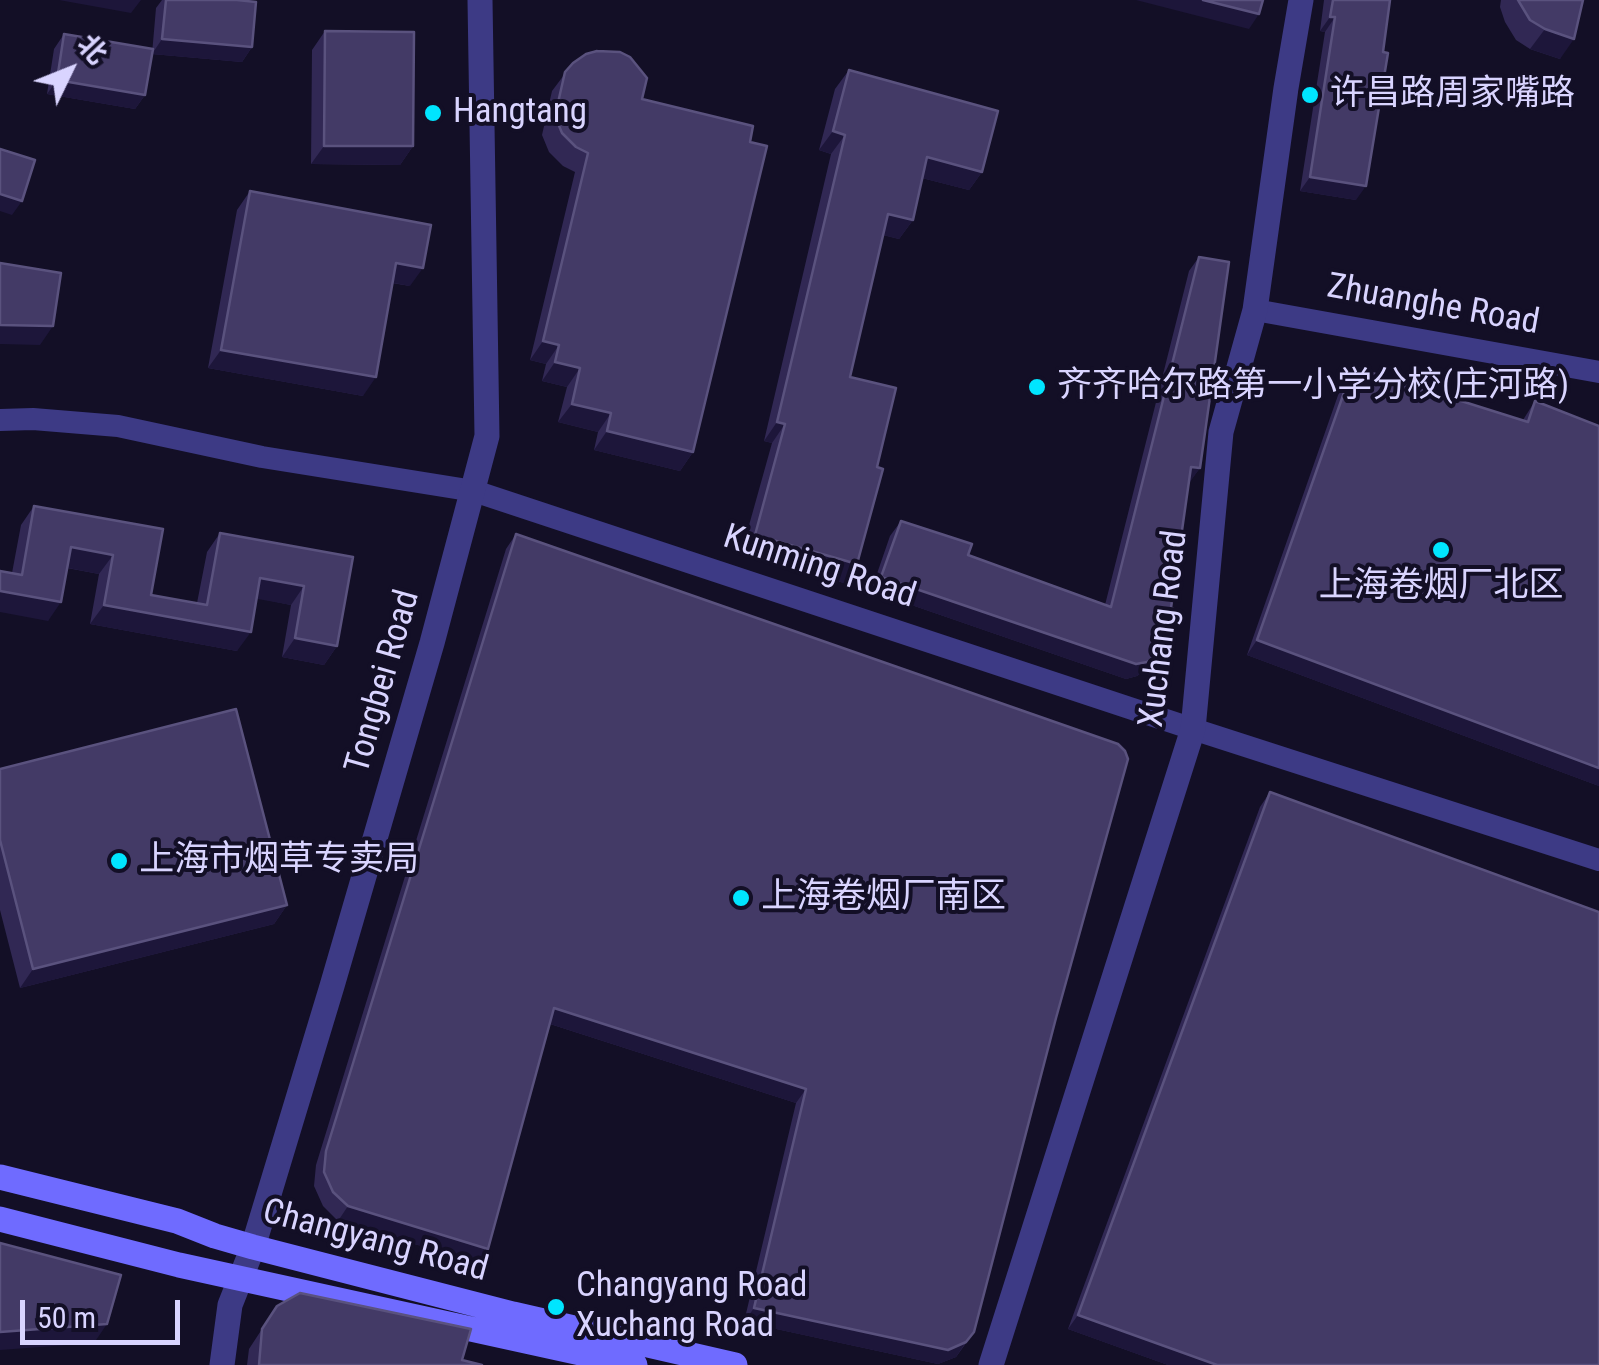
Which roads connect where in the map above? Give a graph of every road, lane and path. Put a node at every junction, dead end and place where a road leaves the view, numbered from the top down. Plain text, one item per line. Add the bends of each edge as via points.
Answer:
1 (480, 0) edge
2 (1301, 0) edge
3 (1255, 310) junction
4 (1599, 372) edge
5 (0, 420) edge
6 (474, 490) junction
7 (1192, 728) junction
8 (1599, 860) edge
9 (0, 1177) edge
10 (0, 1219) edge
11 (254, 1246) junction
12 (241, 1278) junction
13 (222, 1365) edge
14 (634, 1365) edge
15 (735, 1365) edge
16 (991, 1365) edge

1 - 6 street, Tongbei Road via 487,436
2 - 3 street, Xuchang Road
3 - 4 street, Zhuanghe Road
3 - 7 street, Xuchang Road via 1220,432
5 - 6 street, Kunming Road via 118,426
6 - 7 street, Kunming Road
6 - 11 street, Tongbei Road
7 - 8 street, Kunming Road
7 - 16 street, Xuchang Road
9 - 11 main road, Changyang Road
10 - 12 main road, Changyang Road
11 - 12 street, Tongbei Road
11 - 15 main road, Changyang Road
12 - 13 street, Tongbei Road
12 - 14 main road, Changyang Road

